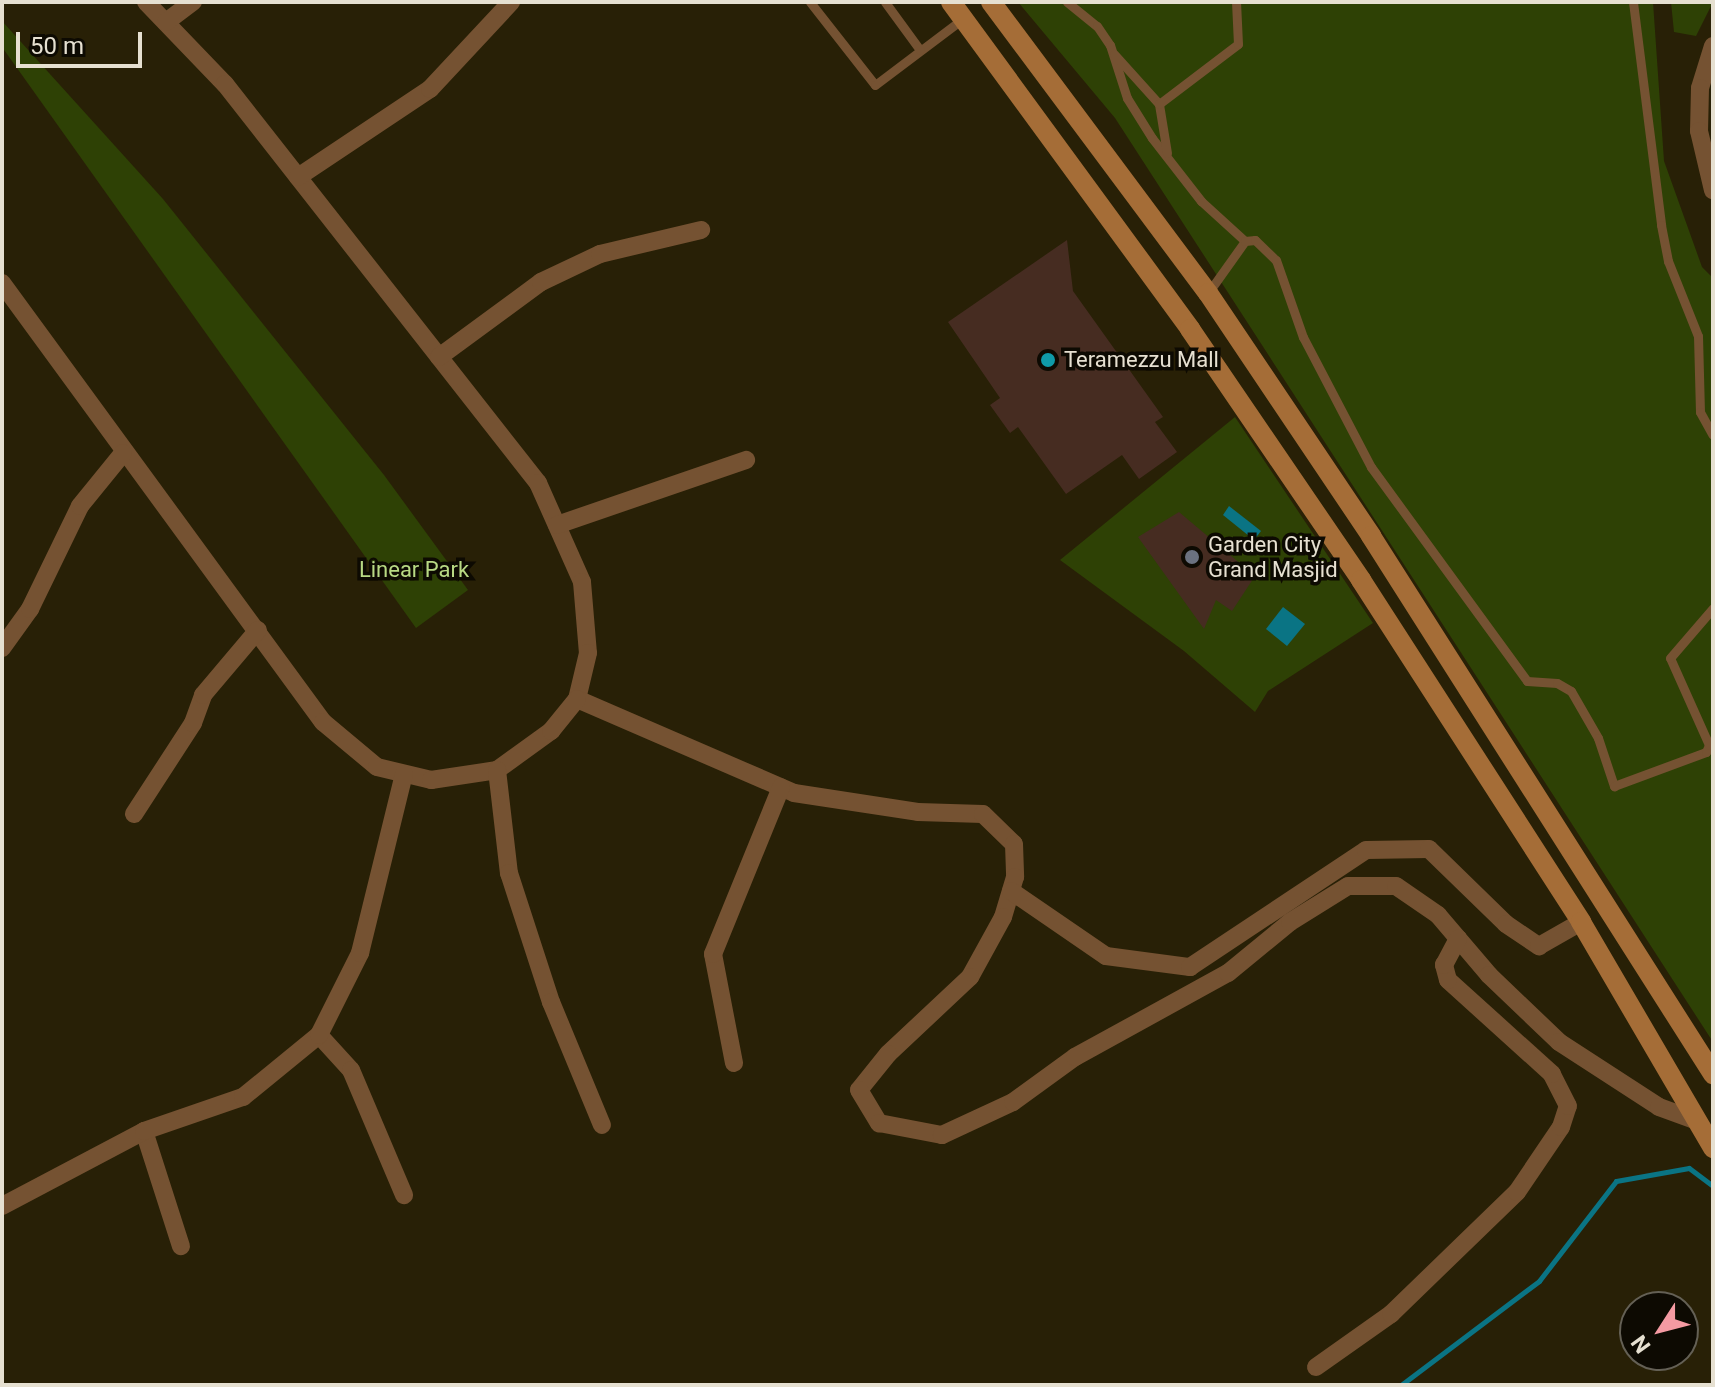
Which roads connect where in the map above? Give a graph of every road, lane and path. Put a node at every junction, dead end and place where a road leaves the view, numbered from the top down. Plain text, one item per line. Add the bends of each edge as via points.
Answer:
1 (146, 2) edge
2 (193, 2) edge
3 (511, 2) edge
4 (810, 2) edge
5 (885, 2) edge
6 (991, 2) edge
7 (1067, 2) edge
8 (1236, 2) edge
9 (1633, 2) edge
10 (957, 10) edge
11 (166, 22) junction
12 (1713, 46) edge
13 (920, 50) junction
14 (1114, 53) junction
15 (1159, 104) junction
16 (1167, 154) junction
17 (298, 177) junction
18 (1713, 190) edge
19 (701, 230) dead end
20 (1245, 241) junction
21 (2, 283) edge
22 (1208, 293) junction
23 (439, 357) junction
24 (1713, 435) edge
25 (123, 453) junction
26 (746, 460) dead end
27 (557, 525) junction
28 (1713, 608) edge
29 (258, 630) junction
30 (2, 648) edge
31 (577, 699) junction
32 (497, 770) junction
33 (404, 774) junction
34 (781, 787) junction
35 (134, 814) dead end
36 (1011, 891) junction
37 (1581, 922) junction
38 (1458, 939) junction
39 (319, 1035) junction
40 (734, 1063) dead end
41 (1713, 1074) edge
42 (1695, 1120) junction
43 (602, 1125) dead end
44 (144, 1131) junction
45 (1713, 1148) edge
46 (404, 1195) dead end
47 (2, 1206) edge
48 (181, 1246) dead end
49 (1316, 1367) dead end

1 - 11 street
2 - 11 street
3 - 17 street via 430,89
4 - 13 lane via 875,85
5 - 13 lane
6 - 22 street
7 - 14 lane via 1097,26
8 - 15 lane via 1238,44
9 - 24 lane via 1663,237 1698,336 1700,412
10 - 13 lane
10 - 37 street via 1190,329 1392,627
11 - 17 street via 225,84
12 - 18 street via 1700,88 1699,131
14 - 15 lane
14 - 16 lane via 1127,98
15 - 16 lane
16 - 20 lane via 1201,201
17 - 23 street
19 - 23 street via 600,254 541,282
20 - 22 lane
20 - 28 lane via 1255,240 1276,260 1303,337 1371,467 1527,681 1557,683 1571,691 1598,738 1614,786 1706,752 1709,745 1670,658
21 - 25 street
22 - 41 street via 1371,536
23 - 27 street via 538,483
25 - 29 street
25 - 30 street via 80,506 30,609
26 - 27 street
27 - 31 street via 582,582 588,653
29 - 33 street via 323,722 377,767
29 - 35 street via 203,695 193,723
31 - 32 street via 551,731
31 - 34 street
32 - 33 street via 431,780
32 - 43 street via 509,873 551,1002
33 - 39 street via 360,953
34 - 36 street via 918,812 983,814 1014,844
34 - 40 street via 713,954
36 - 37 street via 1106,956 1190,967 1366,850 1429,849 1506,924 1539,946
36 - 38 street via 970,977 888,1054 859,1090 879,1123 942,1135 1013,1102 1075,1057 1228,973 1290,922 1348,886 1396,886 1416,896
37 - 42 street
38 - 42 street via 1559,1042 1659,1107
38 - 49 street via 1444,965 1448,980 1552,1074 1568,1106 1561,1127 1517,1192 1391,1314
39 - 44 street via 243,1097
39 - 46 street via 351,1070
42 - 45 street
44 - 47 street
44 - 48 street

